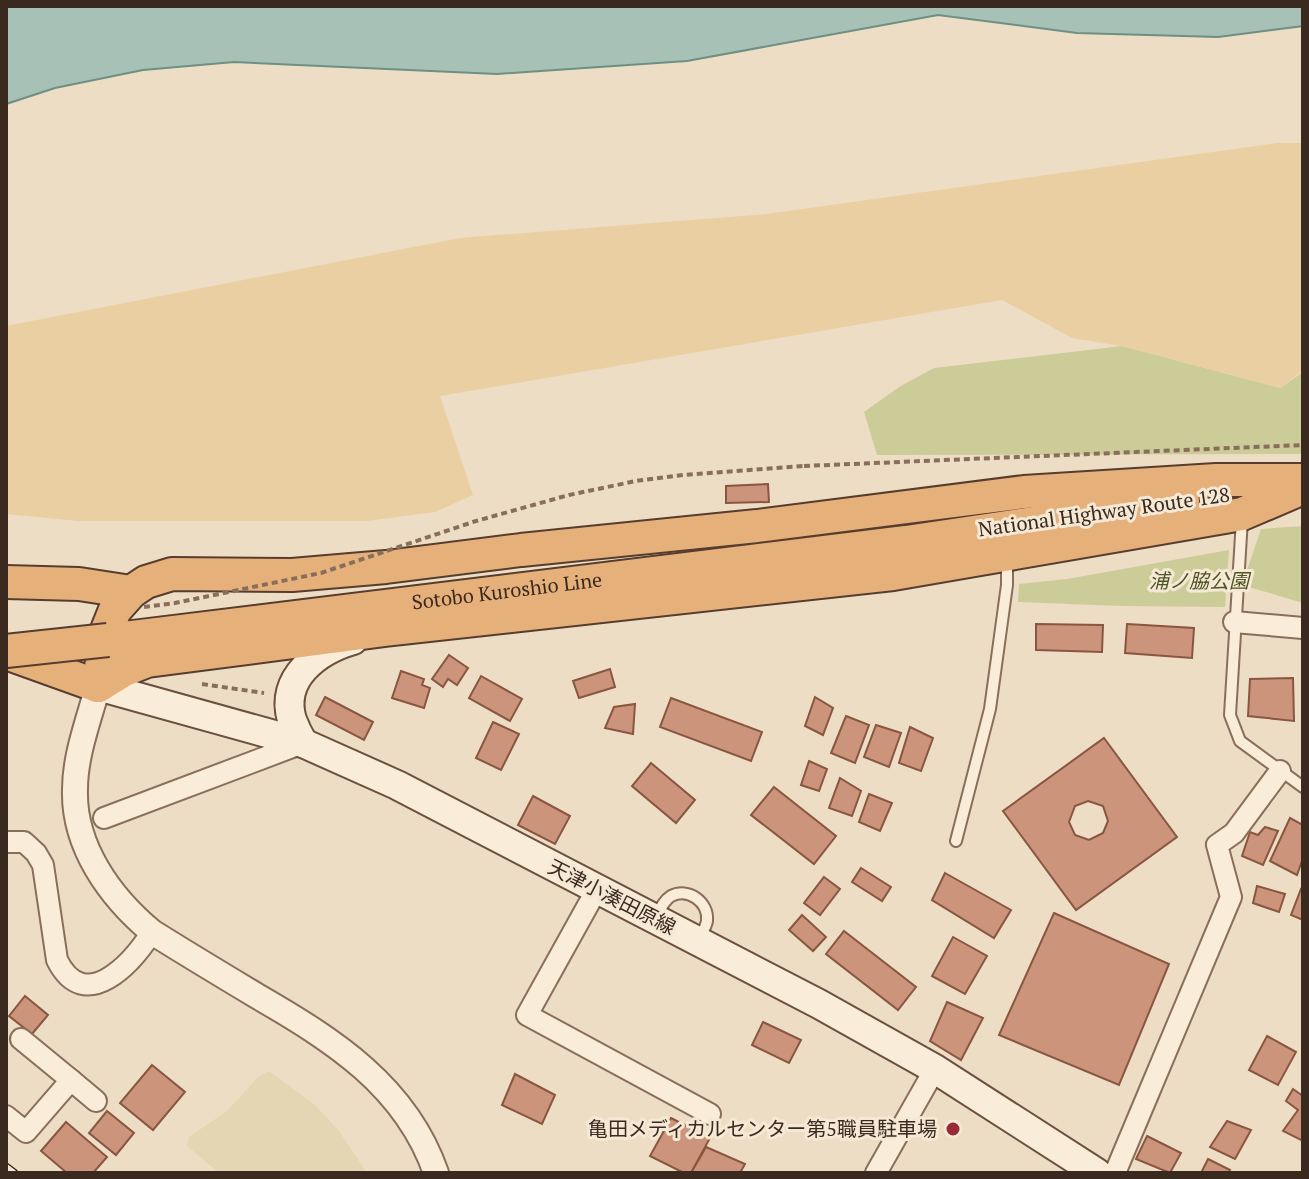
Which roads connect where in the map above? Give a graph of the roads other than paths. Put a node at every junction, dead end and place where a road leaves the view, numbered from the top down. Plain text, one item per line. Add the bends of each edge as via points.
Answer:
1 (1303, 484) edge
2 (1242, 514) junction
3 (906, 542) joint
4 (1006, 553) junction
5 (6, 582) edge
6 (137, 600) junction
7 (1234, 622) junction
8 (1303, 628) edge
9 (385, 630) junction
10 (6, 652) edge
11 (98, 686) junction
12 (303, 743) junction
13 (1280, 771) junction
14 (1303, 787) edge
15 (104, 818) dead end
16 (956, 841) dead end
17 (6, 842) edge
18 (597, 889) junction
19 (655, 919) junction
20 (152, 932) junction
21 (698, 941) junction
22 (21, 1039) dead end
23 (935, 1069) junction
24 (71, 1080) junction
25 (96, 1101) dead end
26 (710, 1114) dead end
27 (6, 1116) edge
28 (436, 1173) edge
29 (876, 1173) edge
30 (1097, 1173) edge
31 (1115, 1173) edge

1 - 2 highway
1 - 3 highway, National Highway Route 128
1 - 6 highway via 1216,480 1024,492 386,567 292,575 172,574 146,582
2 - 4 highway
2 - 7 lane
3 - 10 highway, Sotobo Kuroshio Line, bridge
4 - 9 highway via 893,574
4 - 16 lane via 1007,585 990,709
5 - 6 highway via 79,584
6 - 11 highway via 115,610
7 - 8 street
7 - 13 lane via 1230,715 1240,741
9 - 11 highway via 147,661
9 - 12 main road via 333,646 297,675 291,719
10 - 11 highway
11 - 12 main road, 天津小湊田原線
11 - 20 street via 74,788 77,818 104,881
12 - 15 street
12 - 18 main road, 天津小湊田原線 via 397,785
13 - 14 lane
13 - 31 street via 1234,833 1217,845 1231,897
17 - 20 street via 24,842 43,865 57,960 74,981 102,982 117,974
18 - 19 main road, 天津小湊田原線
18 - 26 street via 527,1015
19 - 21 main road, 天津小湊田原線
19 - 21 lane via 671,896 695,897 707,915
20 - 28 street via 354,1057 410,1118
21 - 23 main road, 天津小湊田原線
22 - 24 street
23 - 29 street
23 - 30 main road, 天津小湊田原線
24 - 25 street
24 - 27 street via 26,1132

